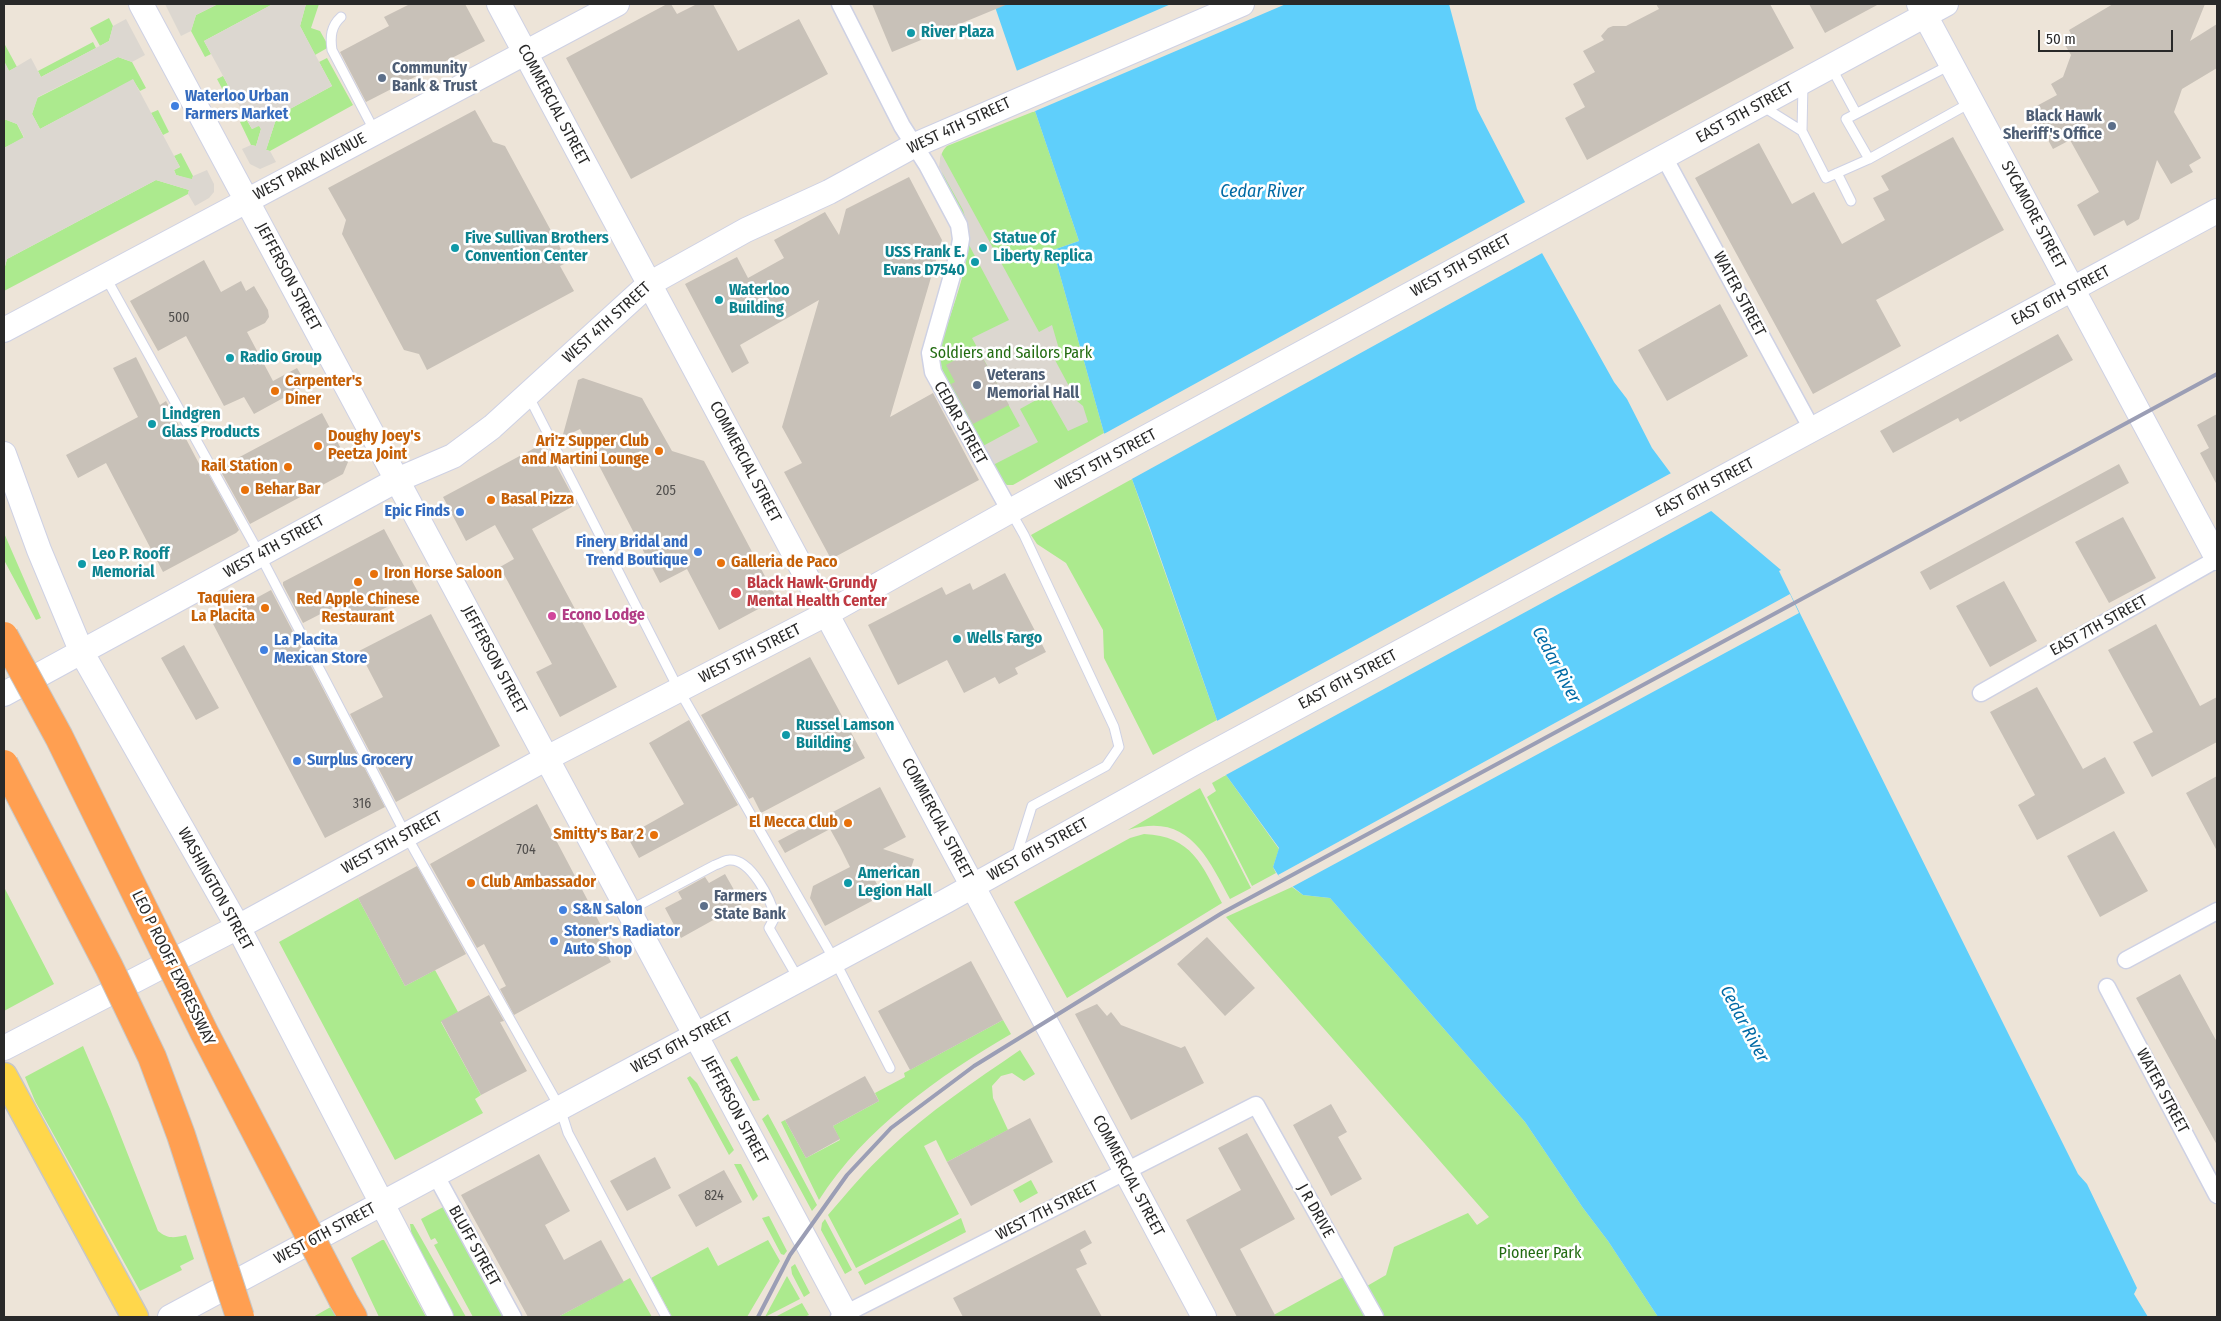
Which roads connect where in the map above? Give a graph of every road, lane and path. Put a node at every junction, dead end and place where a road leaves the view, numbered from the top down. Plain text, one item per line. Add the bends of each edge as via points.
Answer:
1 (141, 4) edge
2 (499, 4) edge
3 (617, 4) edge
4 (840, 4) edge
5 (1242, 4) edge
6 (1946, 4) edge
7 (1922, 9) edge
8 (341, 17) dead end
9 (525, 53) junction
10 (1952, 64) junction
11 (1831, 66) junction
12 (1803, 82) junction
13 (1972, 101) junction
14 (1760, 105) junction
15 (1856, 113) junction
16 (1802, 131) junction
17 (375, 132) junction
18 (915, 146) junction
19 (1664, 157) junction
20 (1869, 159) junction
21 (1837, 173) junction
22 (247, 200) junction
23 (1851, 201) dead end
24 (2217, 211) edge
25 (1544, 221) joint
26 (105, 276) junction
27 (649, 284) junction
28 (2073, 290) junction
29 (4, 330) edge
30 (528, 395) junction
31 (1813, 431) junction
32 (4, 454) edge
33 (397, 480) junction
34 (1010, 511) junction
35 (260, 555) junction
36 (2217, 558) edge
37 (826, 614) junction
38 (4, 636) edge
39 (82, 653) junction
40 (679, 690) junction
41 (1981, 693) dead end
42 (4, 694) edge
43 (547, 758) junction
44 (4, 764) edge
45 (1192, 764) joint
46 (406, 835) junction
47 (1013, 865) junction
48 (973, 887) junction
49 (628, 911) junction
50 (2217, 911) edge
51 (238, 927) junction
52 (2126, 960) dead end
53 (834, 961) junction
54 (799, 980) junction
55 (2108, 987) dead end
56 (696, 1036) junction
57 (4, 1048) edge
58 (890, 1068) dead end
59 (4, 1076) edge
60 (1256, 1106) joint
61 (560, 1108) junction
62 (1126, 1172) junction
63 (435, 1174) junction
64 (2217, 1195) edge
65 (380, 1204) junction
66 (348, 1309) edge
67 (843, 1316) edge
68 (135, 1317) edge
69 (170, 1317) edge
70 (240, 1317) edge
71 (441, 1317) edge
72 (513, 1317) edge
73 (666, 1317) edge
74 (1204, 1317) edge
75 (1374, 1317) edge

1 - 22 street, JEFFERSON STREET
2 - 9 street, COMMERCIAL STREET
3 - 9 street, WEST PARK AVENUE
4 - 18 street, CEDAR STREET
5 - 18 street, WEST 4TH STREET
6 - 7 street, EAST 5TH STREET
7 - 10 street, SYCAMORE STREET
7 - 11 street, EAST 5TH STREET
8 - 17 lane via 330,38 332,50
9 - 17 street, WEST PARK AVENUE
9 - 27 street, COMMERCIAL STREET
10 - 13 street, SYCAMORE STREET
10 - 15 lane
11 - 12 street, EAST 5TH STREET
11 - 15 lane
12 - 14 street, EAST 5TH STREET
12 - 16 lane
13 - 20 lane
13 - 28 street, SYCAMORE STREET
14 - 16 lane
14 - 19 street, EAST 5TH STREET
15 - 20 lane via 1846,119
16 - 21 lane via 1826,178
17 - 22 street, WEST PARK AVENUE
18 - 27 street, WEST 4TH STREET via 746,230
18 - 34 street, CEDAR STREET via 958,226 961,239 930,353 933,372
19 - 25 street, EAST 5TH STREET
19 - 31 street, WATER STREET
20 - 21 lane
21 - 23 lane
22 - 26 street, WEST PARK AVENUE
22 - 33 street, JEFFERSON STREET
24 - 28 street, EAST 6TH STREET
25 - 34 street, WEST 5TH STREET
26 - 29 street, WEST PARK AVENUE
26 - 35 lane
27 - 30 street, WEST 4TH STREET
27 - 37 street, COMMERCIAL STREET
28 - 31 street, EAST 6TH STREET
28 - 36 street, SYCAMORE STREET
30 - 33 street, WEST 4TH STREET via 453,456
30 - 40 lane
31 - 45 street, EAST 6TH STREET
32 - 39 street, WASHINGTON STREET via 36,544
33 - 35 street, WEST 4TH STREET
33 - 43 street, JEFFERSON STREET
34 - 37 street, WEST 5TH STREET
34 - 47 lane via 1114,727 1119,747 1106,766 1032,806
35 - 39 street, WEST 4TH STREET
35 - 46 lane
36 - 41 street, EAST 7TH STREET
37 - 40 street, WEST 5TH STREET
37 - 48 street, COMMERCIAL STREET
38 - 66 highway, LEO P ROOFF EXPRESSWAY, bridge via 59,737 200,1023
39 - 42 street, WEST 4TH STREET
39 - 51 street, WASHINGTON STREET
40 - 43 street, WEST 5TH STREET
40 - 53 lane
43 - 46 street, WEST 5TH STREET
43 - 49 street, JEFFERSON STREET
44 - 70 highway, bridge via 152,1057
45 - 47 street, WEST 6TH STREET
46 - 51 street, WEST 5TH STREET
46 - 61 lane
47 - 48 street, WEST 6TH STREET
48 - 53 street, WEST 6TH STREET
48 - 62 street, COMMERCIAL STREET
49 - 54 lane via 715,865 729,860 744,863 772,906 775,918 769,928
49 - 56 street, JEFFERSON STREET
50 - 52 street
51 - 57 street, WEST 5TH STREET
51 - 65 street, WASHINGTON STREET
53 - 54 street, WEST 6TH STREET
53 - 58 lane
54 - 56 street, WEST 6TH STREET
55 - 64 street, WATER STREET
56 - 61 street, WEST 6TH STREET
56 - 67 street, JEFFERSON STREET
59 - 68 main road
60 - 62 street, WEST 7TH STREET
60 - 75 street, J R DRIVE
61 - 63 street, WEST 6TH STREET
61 - 73 lane via 568,1133
62 - 67 street, WEST 7TH STREET
62 - 74 street, COMMERCIAL STREET
63 - 65 street, WEST 6TH STREET
63 - 72 street, BLUFF STREET
65 - 69 street, WEST 6TH STREET
65 - 71 street, WASHINGTON STREET

